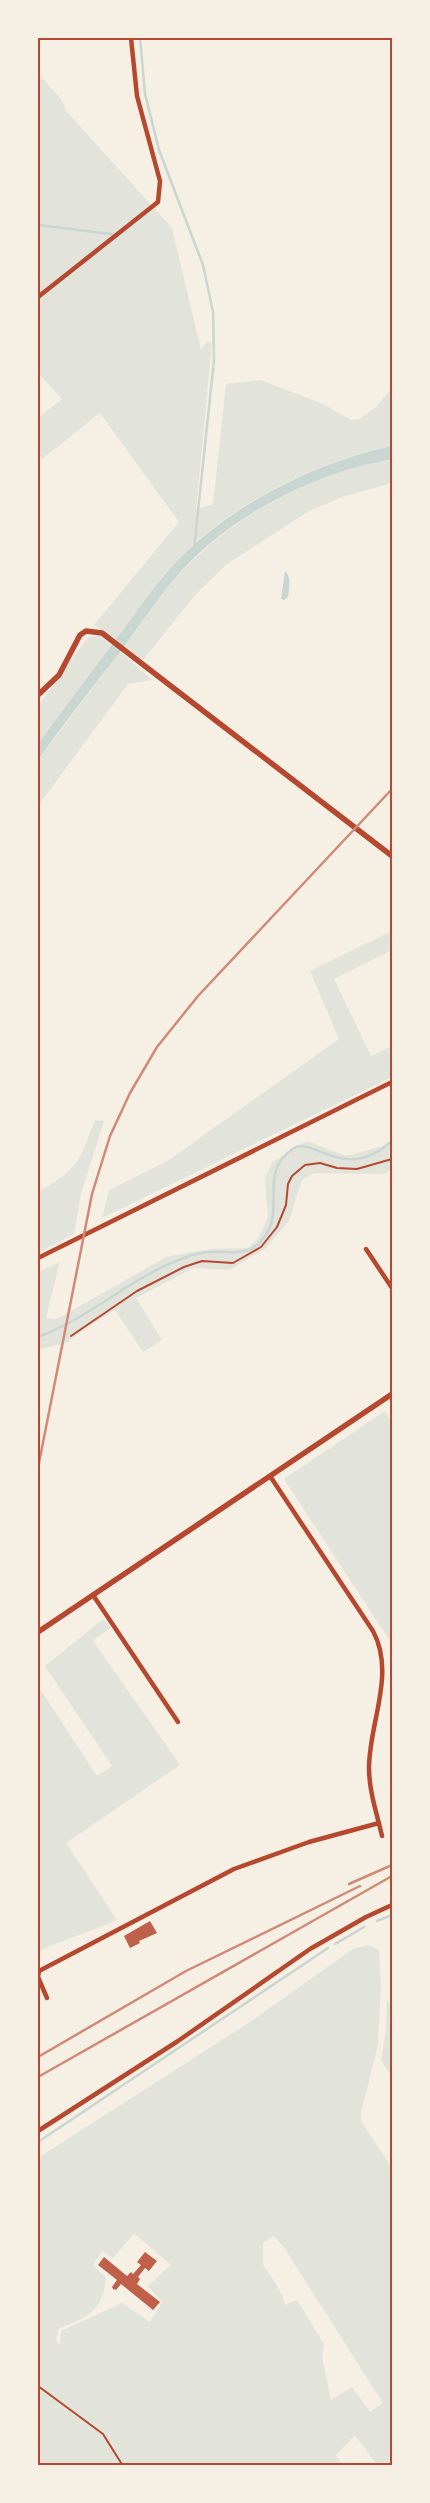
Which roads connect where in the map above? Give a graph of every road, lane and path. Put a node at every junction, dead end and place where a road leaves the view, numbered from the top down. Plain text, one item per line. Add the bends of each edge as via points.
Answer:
1 (131, 38) edge
2 (38, 297) edge
3 (38, 695) edge
4 (392, 856) edge
5 (392, 1082) edge
6 (392, 1159) edge
7 (366, 1249) dead end
8 (38, 1258) edge
9 (392, 1288) edge
10 (71, 1336) dead end
11 (392, 1394) edge
12 (270, 1476) junction
13 (93, 1595) junction
14 (38, 1632) edge
15 (178, 1722) dead end
16 (379, 1823) junction
17 (382, 1836) dead end
18 (392, 1905) edge
19 (47, 1998) dead end
20 (38, 2131) edge
21 (38, 2386) edge
22 (123, 2466) edge

1 - 2 street via 137,96 160,180 158,202
3 - 4 street via 59,675 80,635 86,631 102,634
5 - 8 street
6 - 10 path via 357,1169 320,1163 305,1165 292,1176 277,1227 261,1248 233,1263 202,1260 184,1267 137,1290
7 - 9 street
11 - 12 street
12 - 13 street
12 - 16 street via 373,1631 382,1652 381,1688 369,1768
13 - 14 street
13 - 15 street
16 - 17 street
16 - 19 street via 309,1842 234,1869 65,1956 39,1972
18 - 20 street via 310,1949 178,2041
21 - 22 path via 103,2434

